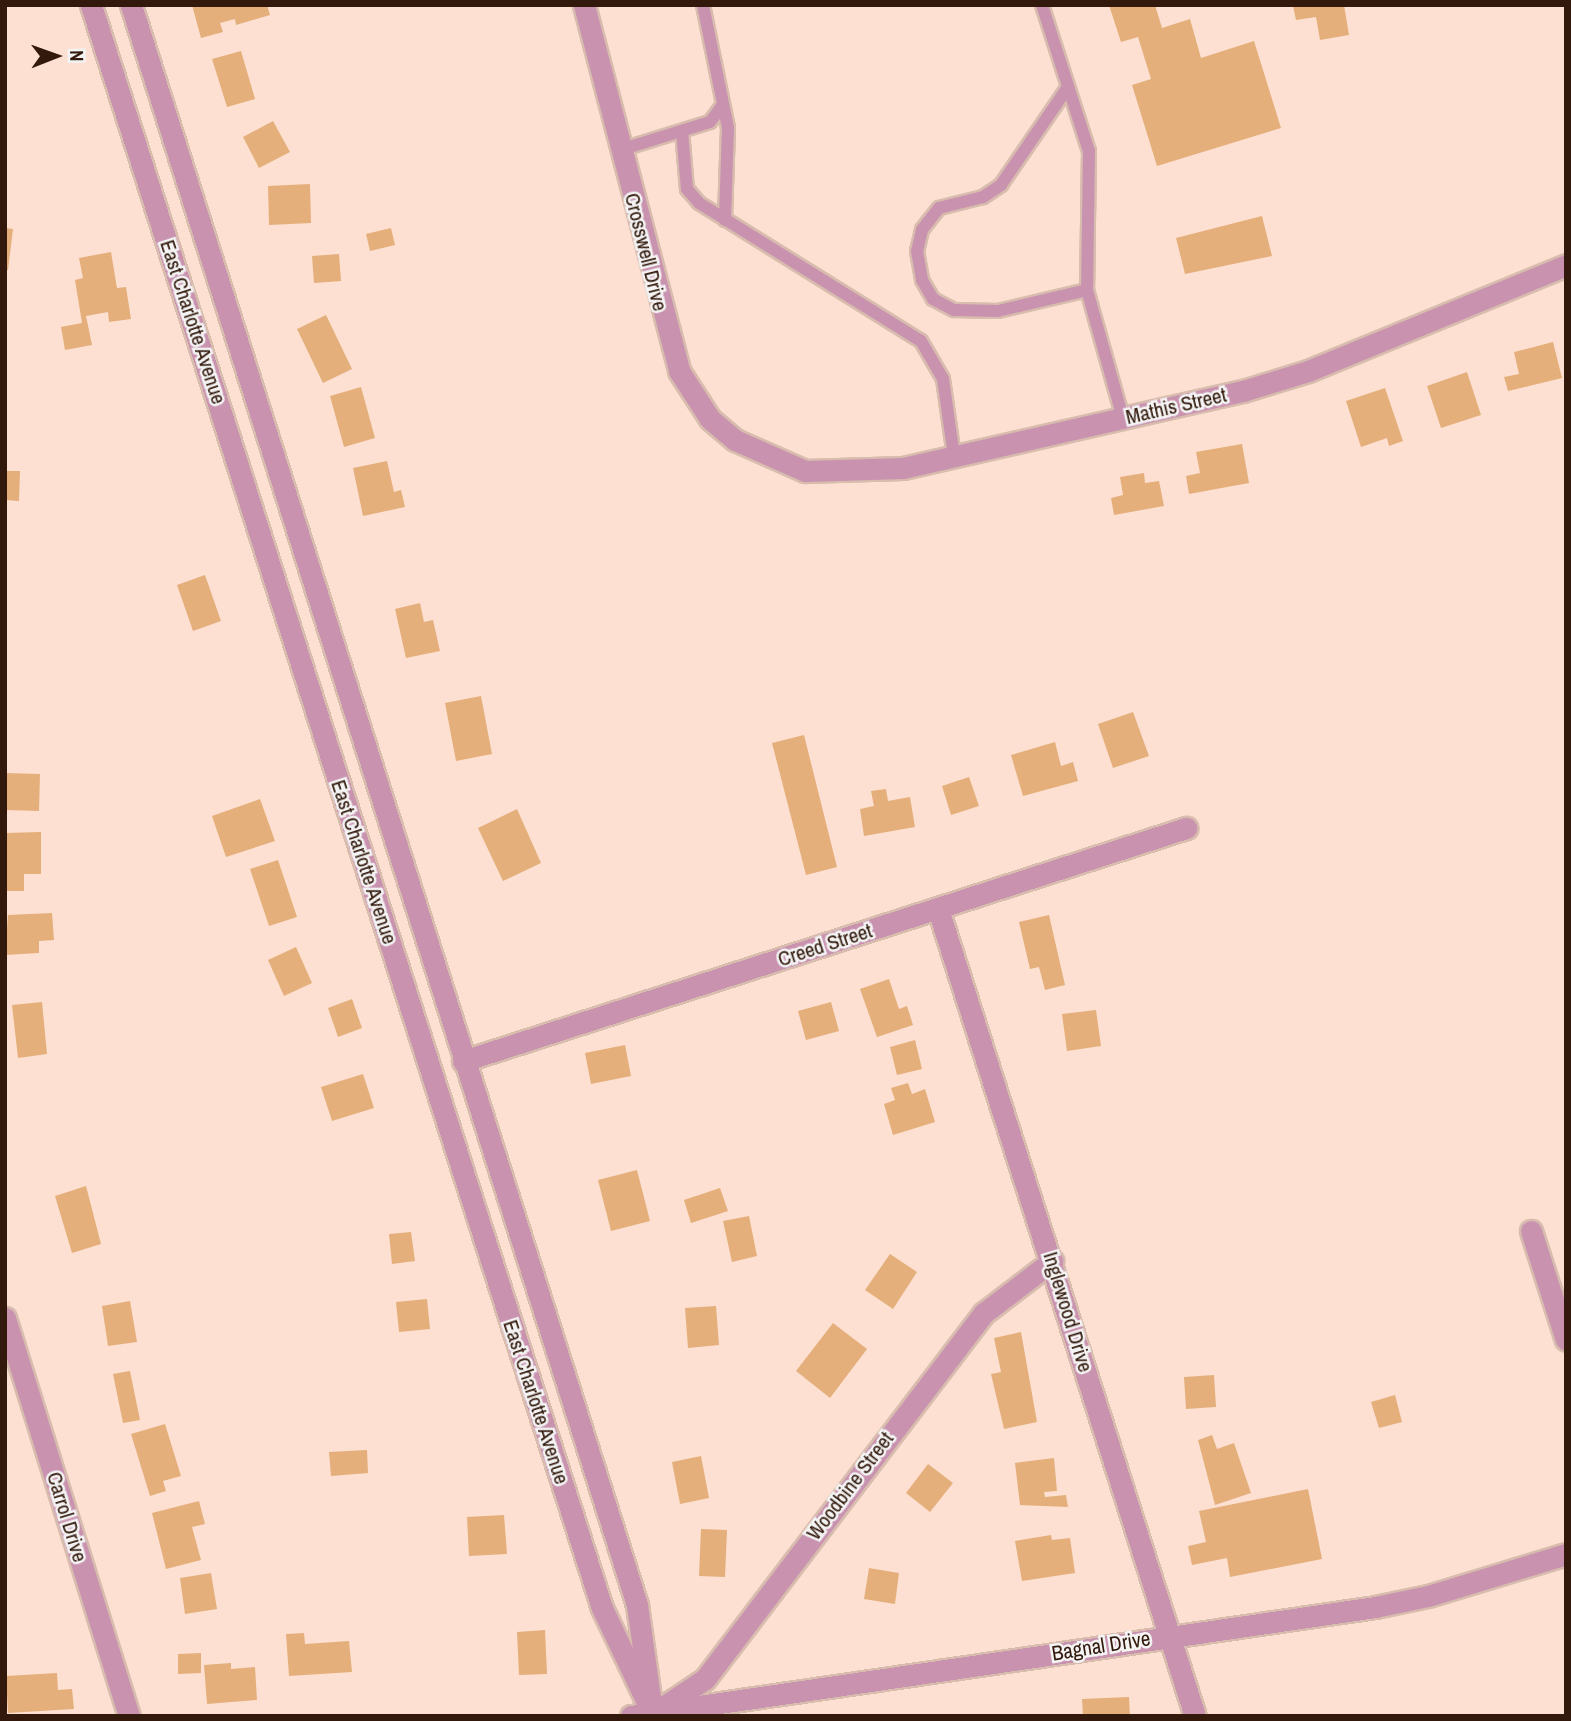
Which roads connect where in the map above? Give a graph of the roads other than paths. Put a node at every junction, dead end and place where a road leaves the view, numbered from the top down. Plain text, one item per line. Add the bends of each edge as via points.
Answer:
1 (91, 5) edge
2 (131, 5) edge
3 (584, 5) edge
4 (703, 5) edge
5 (1042, 5) edge
6 (1068, 87) junction
7 (723, 105) junction
8 (682, 131) junction
9 (620, 150) junction
10 (725, 220) junction
11 (1566, 265) edge
12 (1087, 290) junction
13 (1123, 418) junction
14 (954, 456) junction
15 (770, 459) joint
16 (1186, 828) dead end
17 (938, 909) junction
18 (463, 1060) junction
19 (1531, 1231) dead end
20 (1052, 1261) junction
21 (5, 1318) edge
22 (1566, 1340) edge
23 (1566, 1554) edge
24 (1170, 1635) junction
25 (645, 1715) edge
26 (129, 1716) edge
27 (1195, 1716) edge

1 - 25 street, East Charlotte Avenue via 601,1608
2 - 18 street, East Charlotte Avenue
3 - 9 street, Crosswell Drive
4 - 7 lane via 723,82
5 - 6 lane
6 - 12 lane via 1089,151
6 - 12 lane via 1001,185 983,197 939,208 922,230 917,251 922,280 933,299 954,310 998,311
7 - 8 lane via 710,122
7 - 10 lane via 728,128
8 - 9 lane
8 - 10 lane via 687,189
9 - 15 street, Crosswell Drive via 679,371 710,419
10 - 14 lane via 921,341 943,379
11 - 13 street, Mathis Street via 1308,371
12 - 13 lane
13 - 14 street, Mathis Street
14 - 15 street, Mathis Street via 860,473 805,471
16 - 17 street, Creed Street
17 - 18 street, Creed Street
17 - 20 street, Inglewood Drive
18 - 25 street, East Charlotte Avenue via 637,1605
19 - 22 street
20 - 24 street, Inglewood Drive
20 - 25 street, Woodbine Street via 984,1313 705,1679
21 - 26 street, Carrol Drive
23 - 24 street, Bagnal Drive via 1428,1596
24 - 25 street, Bagnal Drive
24 - 27 street, Inglewood Drive

